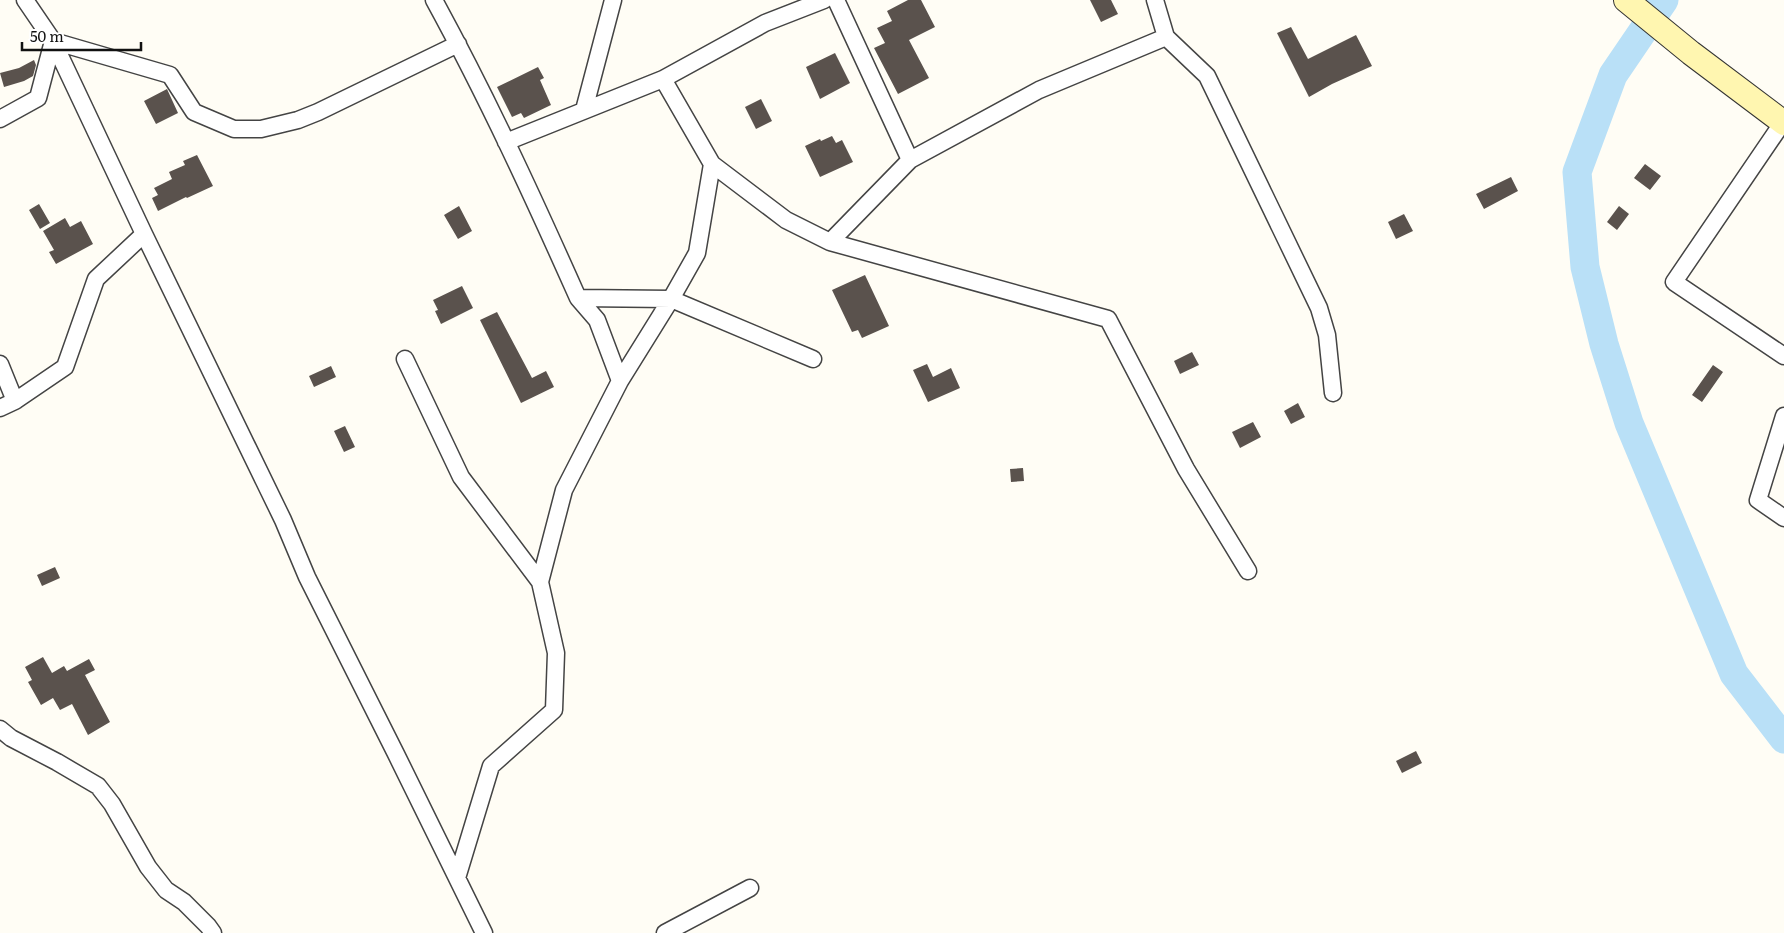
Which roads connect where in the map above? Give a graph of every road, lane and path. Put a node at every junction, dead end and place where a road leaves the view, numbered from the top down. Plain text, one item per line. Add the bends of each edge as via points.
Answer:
1 (25, 0) edge
2 (434, 0) edge
3 (613, 0) edge
4 (824, 0) edge
5 (836, 0) edge
6 (1155, 0) edge
7 (1626, 0) edge
8 (1166, 37) junction
9 (53, 41) junction
10 (458, 44) junction
11 (663, 78) junction
12 (584, 110) junction
13 (0, 119) edge
14 (1784, 123) edge
15 (506, 142) junction
16 (910, 160) junction
17 (712, 164) junction
18 (144, 234) junction
19 (830, 242) junction
20 (578, 298) junction
21 (671, 299) junction
22 (1784, 356) edge
23 (406, 359) dead end
24 (812, 359) dead end
25 (0, 364) edge
26 (620, 380) junction
27 (1333, 393) dead end
28 (15, 401) junction
29 (0, 408) edge
30 (1784, 416) edge
31 (1784, 518) edge
32 (1248, 571) dead end
33 (540, 582) junction
34 (0, 729) edge
35 (457, 878) junction
36 (750, 888) dead end
37 (213, 933) edge
38 (484, 933) edge
39 (664, 933) edge

1 - 9 street
2 - 10 street
3 - 12 street
4 - 11 street via 765,23
5 - 16 street
6 - 8 street
7 - 14 main road
8 - 16 street via 1039,90
8 - 27 street via 1207,76 1319,308 1328,335
9 - 10 street via 170,75 194,112 234,129 261,129 298,120
9 - 13 street via 38,98
9 - 18 street
10 - 15 street
11 - 12 street
11 - 17 street
12 - 15 street
14 - 22 street via 1674,282
15 - 20 street
16 - 19 street
17 - 19 street via 786,220
17 - 21 street via 697,253
18 - 28 street via 96,278 65,366
18 - 35 street via 279,512 307,577
19 - 32 street via 1108,319 1186,469
20 - 21 street
20 - 26 street via 597,320
21 - 24 street
21 - 26 street
23 - 33 street via 461,477
25 - 28 street
26 - 33 street via 564,490
28 - 29 street
30 - 31 street via 1758,500
33 - 35 street via 556,653 554,710 491,766
34 - 37 street via 10,738 98,786 166,890 184,902
35 - 38 street
36 - 39 street

